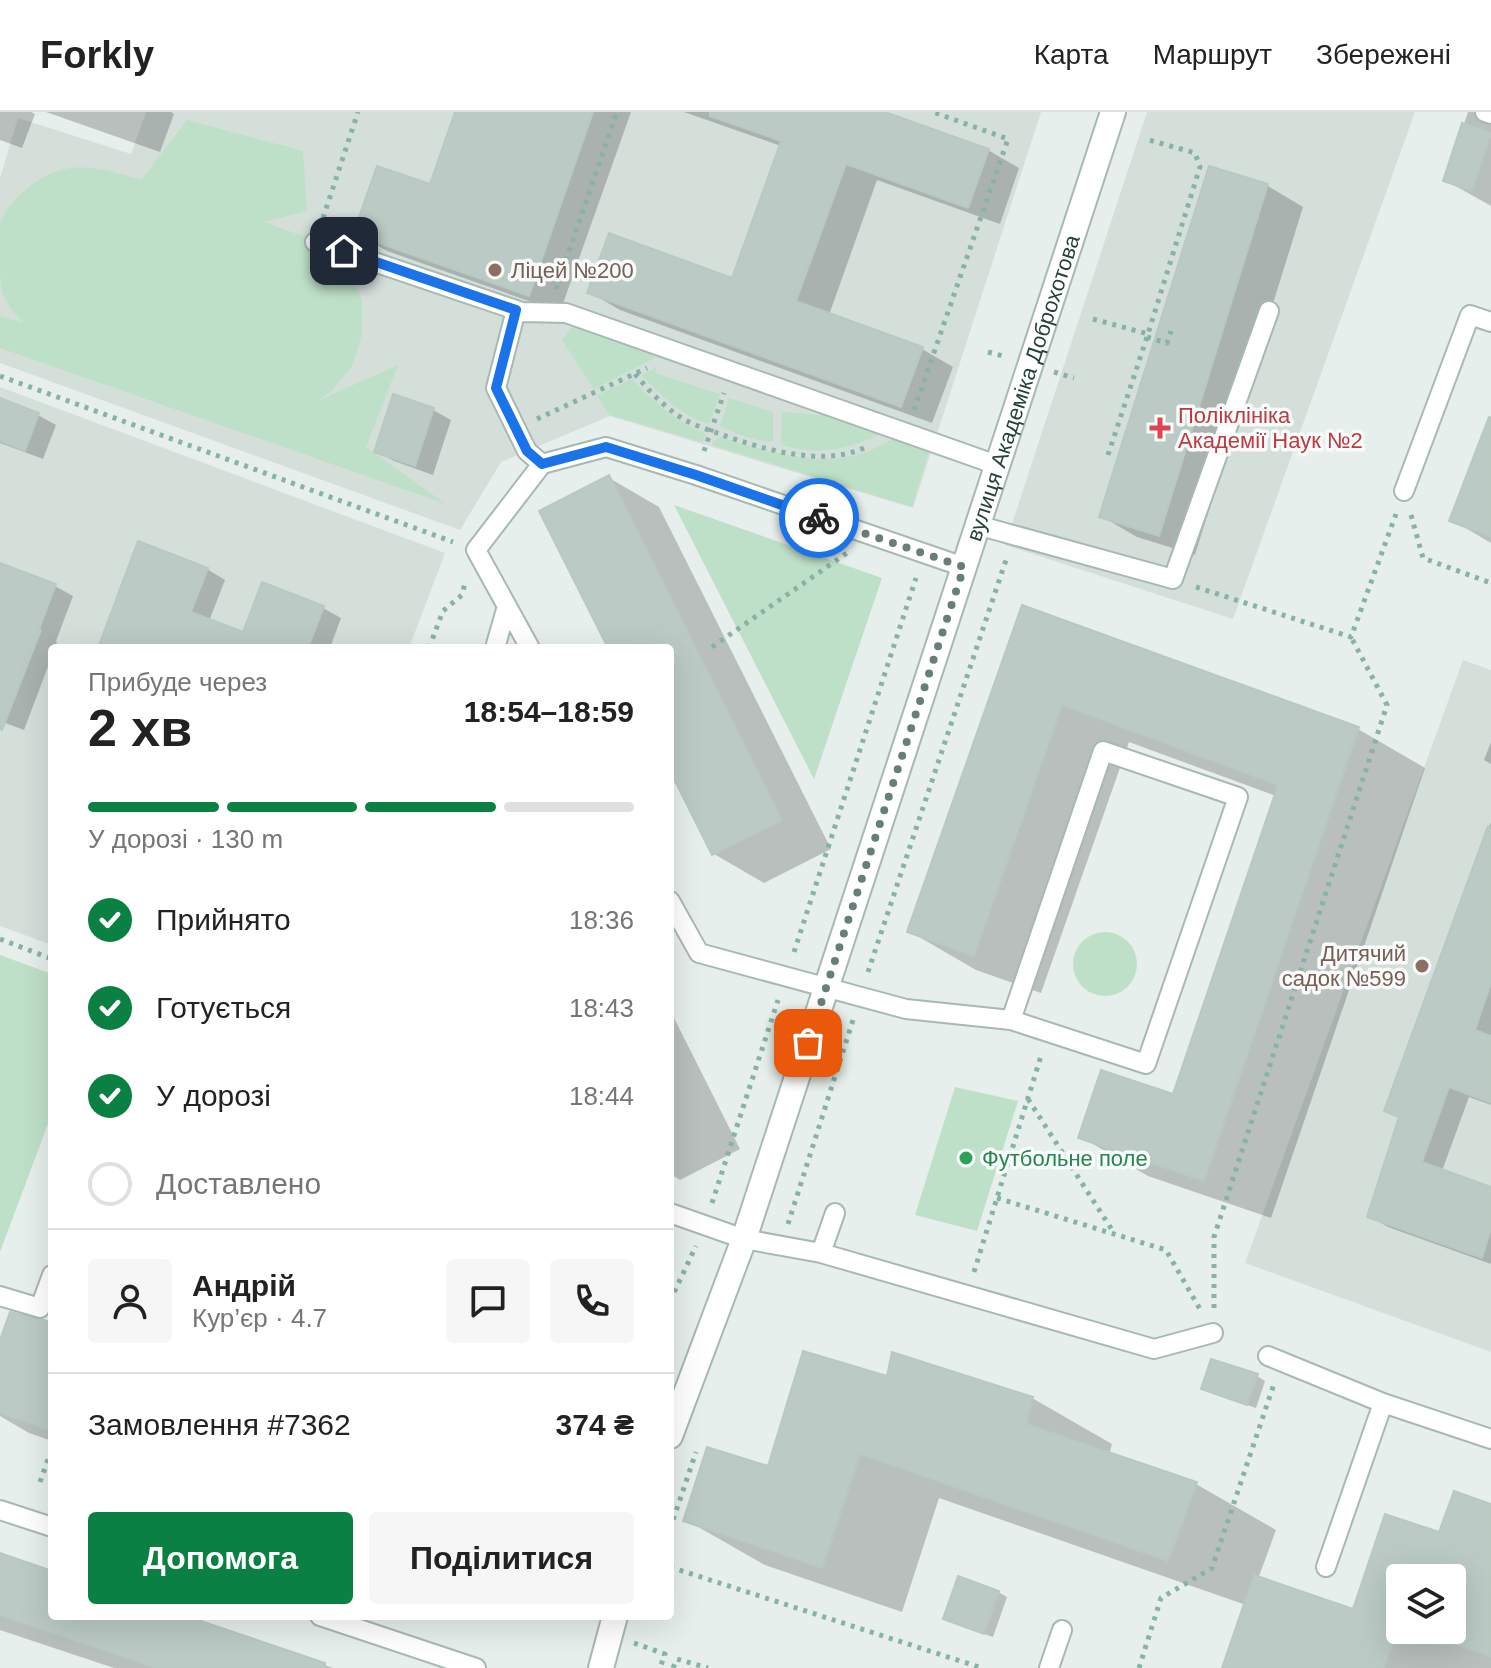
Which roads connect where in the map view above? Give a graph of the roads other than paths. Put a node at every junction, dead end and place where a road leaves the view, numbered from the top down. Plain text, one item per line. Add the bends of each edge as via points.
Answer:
1 (1113, 112) edge
2 (315, 242) road end
3 (516, 310) junction
4 (1269, 311) dead end
5 (1491, 322) edge
6 (542, 464) junction
7 (997, 465) junction
8 (1404, 491) road end
9 (977, 525) junction
10 (964, 567) junction
11 (507, 606) junction
12 (496, 644) edge
13 (528, 644) edge
14 (674, 908) edge
15 (827, 987) junction
16 (1011, 1020) junction
17 (835, 1213) dead end
18 (674, 1214) edge
19 (744, 1239) junction
20 (821, 1253) junction
21 (48, 1286) edge
22 (0, 1296) edge
23 (1213, 1333) road end
24 (1274, 1359) road end
25 (1383, 1403) junction
26 (674, 1425) edge
27 (1491, 1439) edge
28 (0, 1510) edge
29 (48, 1526) edge
30 (1326, 1567) dead end
31 (332, 1620) edge
32 (614, 1620) edge
33 (1062, 1630) dead end
34 (476, 1668) edge
35 (601, 1668) edge
36 (1049, 1668) edge

1 - 7 street, вулиця Академіка Доброхотова
2 - 3 lane
3 - 6 lane via 496,388 527,451
3 - 7 lane via 566,313
4 - 9 lane via 1173,579
5 - 8 lane via 1470,315
6 - 10 lane via 606,447
6 - 11 lane via 476,550
7 - 9 street, вулиця Академіка Доброхотова
9 - 10 street, вулиця Академіка Доброхотова
10 - 15 street, вулиця Академіка Доброхотова
11 - 12 lane
11 - 13 lane
14 - 15 lane via 699,953
15 - 16 lane via 904,1013
15 - 19 street, вулиця Академіка Доброхотова
16 - 16 lane via 1146,1064 1238,797 1103,751
17 - 20 lane
18 - 19 lane
19 - 20 lane
19 - 26 street, вулиця Академіка Доброхотова
20 - 23 lane via 1154,1349
21 - 22 lane via 40,1308
24 - 25 lane
25 - 27 lane
25 - 30 lane
28 - 29 lane
31 - 34 lane
32 - 35 street
33 - 36 lane

